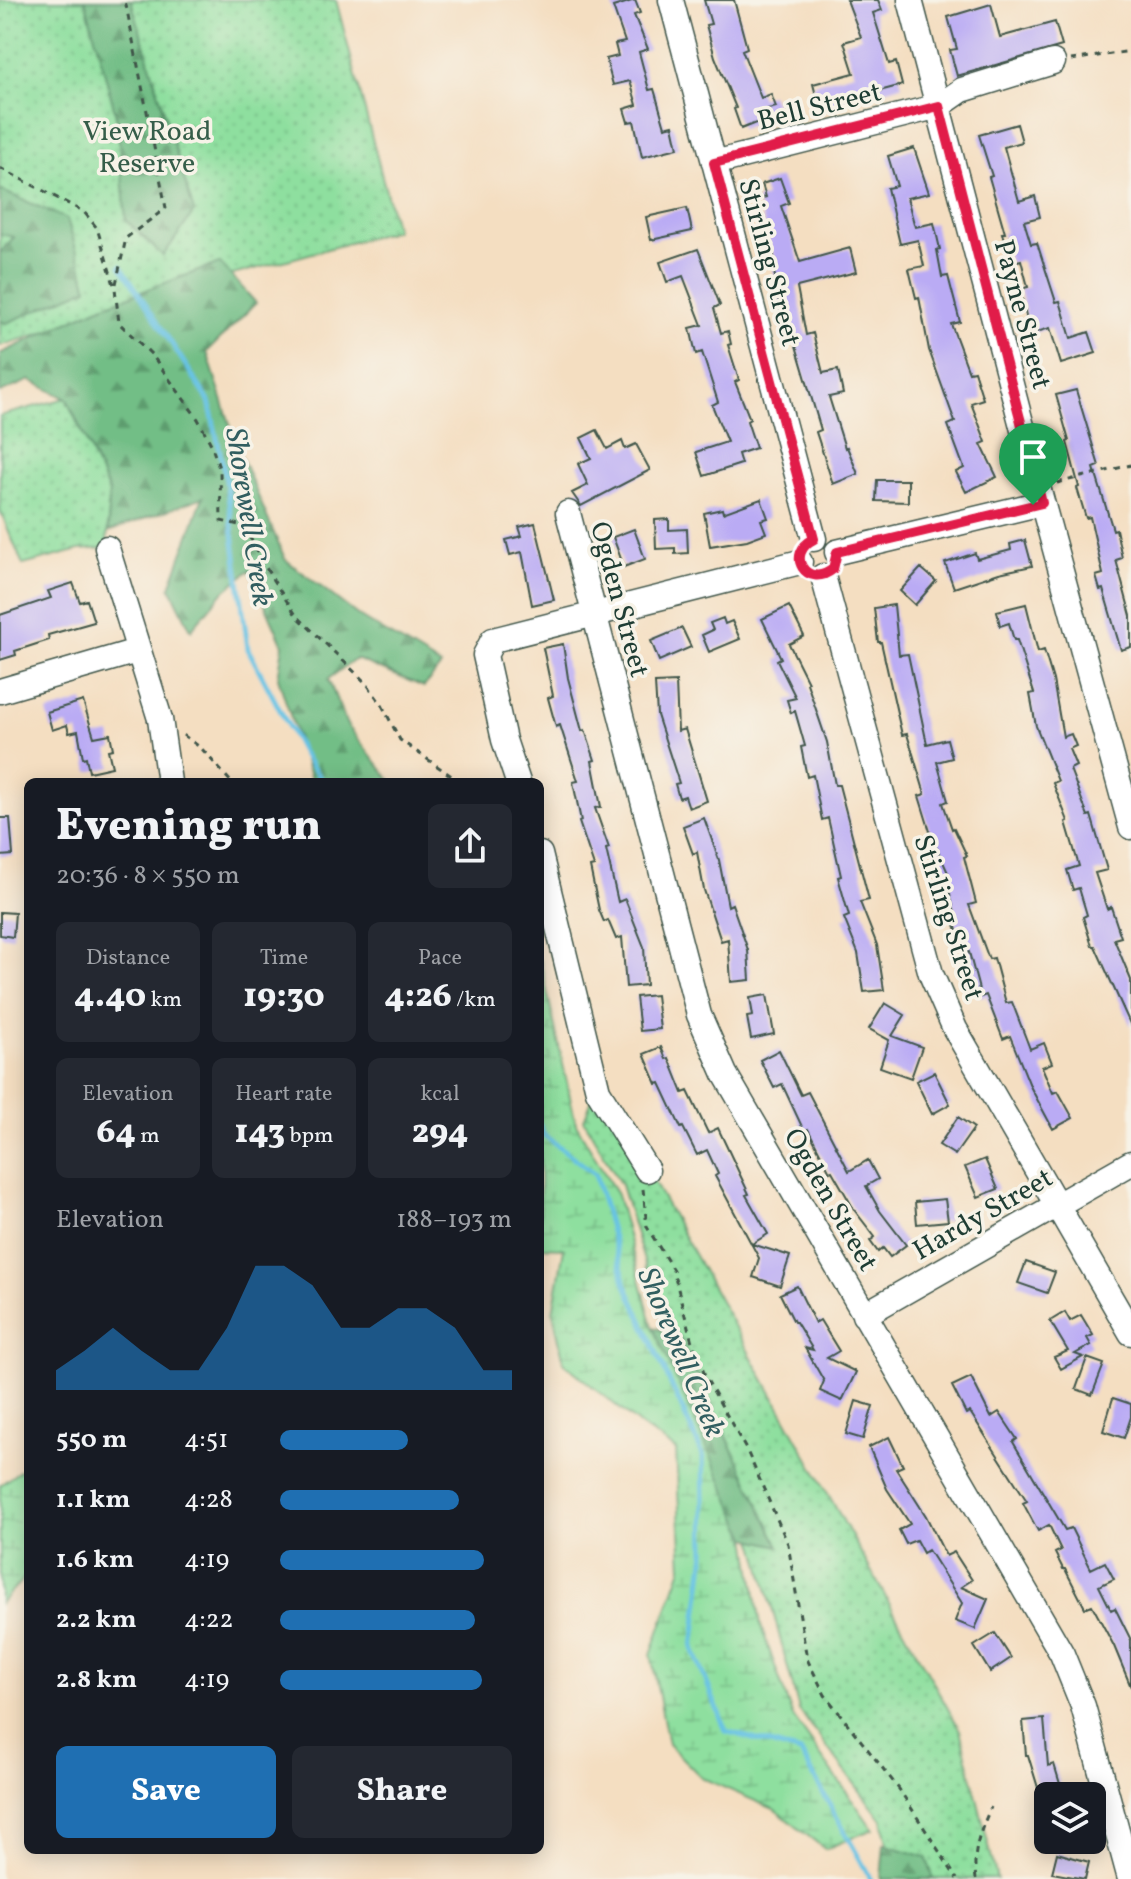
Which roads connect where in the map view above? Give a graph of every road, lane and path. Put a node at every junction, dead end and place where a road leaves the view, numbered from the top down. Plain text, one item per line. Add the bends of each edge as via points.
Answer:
1 (125, 0) edge
2 (671, 0) edge
3 (910, 0) edge
4 (1131, 51) edge
5 (1053, 62) joint
6 (939, 106) junction
7 (714, 163) junction
8 (0, 168) edge
9 (115, 288) junction
10 (1131, 465) edge
11 (1040, 495) junction
12 (568, 513) dead end
13 (814, 539) junction
14 (107, 548) dead end
15 (837, 552) junction
16 (800, 562) junction
17 (823, 576) junction
18 (595, 612) junction
19 (137, 651) junction
20 (0, 691) edge
21 (160, 719) junction
22 (168, 778) edge
23 (227, 778) edge
24 (454, 778) edge
25 (517, 778) edge
26 (1131, 827) edge
27 (544, 870) edge
28 (1131, 1163) edge
29 (645, 1177) joint
30 (1057, 1204) junction
31 (864, 1315) junction
32 (1131, 1333) edge
33 (991, 1807) dead end
34 (957, 1879) edge
35 (976, 1879) edge
36 (1130, 1879) edge

1 - 9 path via 166,208 126,238
2 - 7 street, Stirling Street
3 - 6 street, Payne Street
4 - 5 path
5 - 6 street, Bell Street via 962,90
6 - 7 street, Bell Street
6 - 11 street, Payne Street
7 - 13 street, Stirling Street
8 - 9 path via 84,212 97,228
9 - 24 path via 119,323 152,355 211,444 220,471 221,521 244,526 296,615 367,684 400,740
10 - 11 path
11 - 15 street
11 - 26 street, Payne Street
12 - 18 street, Ogden Street
13 - 15 street via 825,540
13 - 16 street via 801,551
14 - 19 street
15 - 17 street via 833,569
16 - 17 street via 806,572
16 - 18 street
17 - 30 street, Stirling Street via 931,974 955,1029
18 - 25 street via 493,640 485,655
18 - 31 street, Ogden Street via 699,1015 725,1074
19 - 20 street
19 - 21 street
21 - 22 street
21 - 23 path via 201,748
27 - 29 street via 598,1091
28 - 30 street, Hardy Street
29 - 34 path via 647,1227 673,1270 706,1378 747,1451 788,1544 807,1659 825,1695 899,1789
30 - 31 street, Hardy Street
30 - 32 street, Stirling Street
31 - 36 street, Ogden Street via 1062,1654 1083,1706
33 - 35 path via 973,1861

